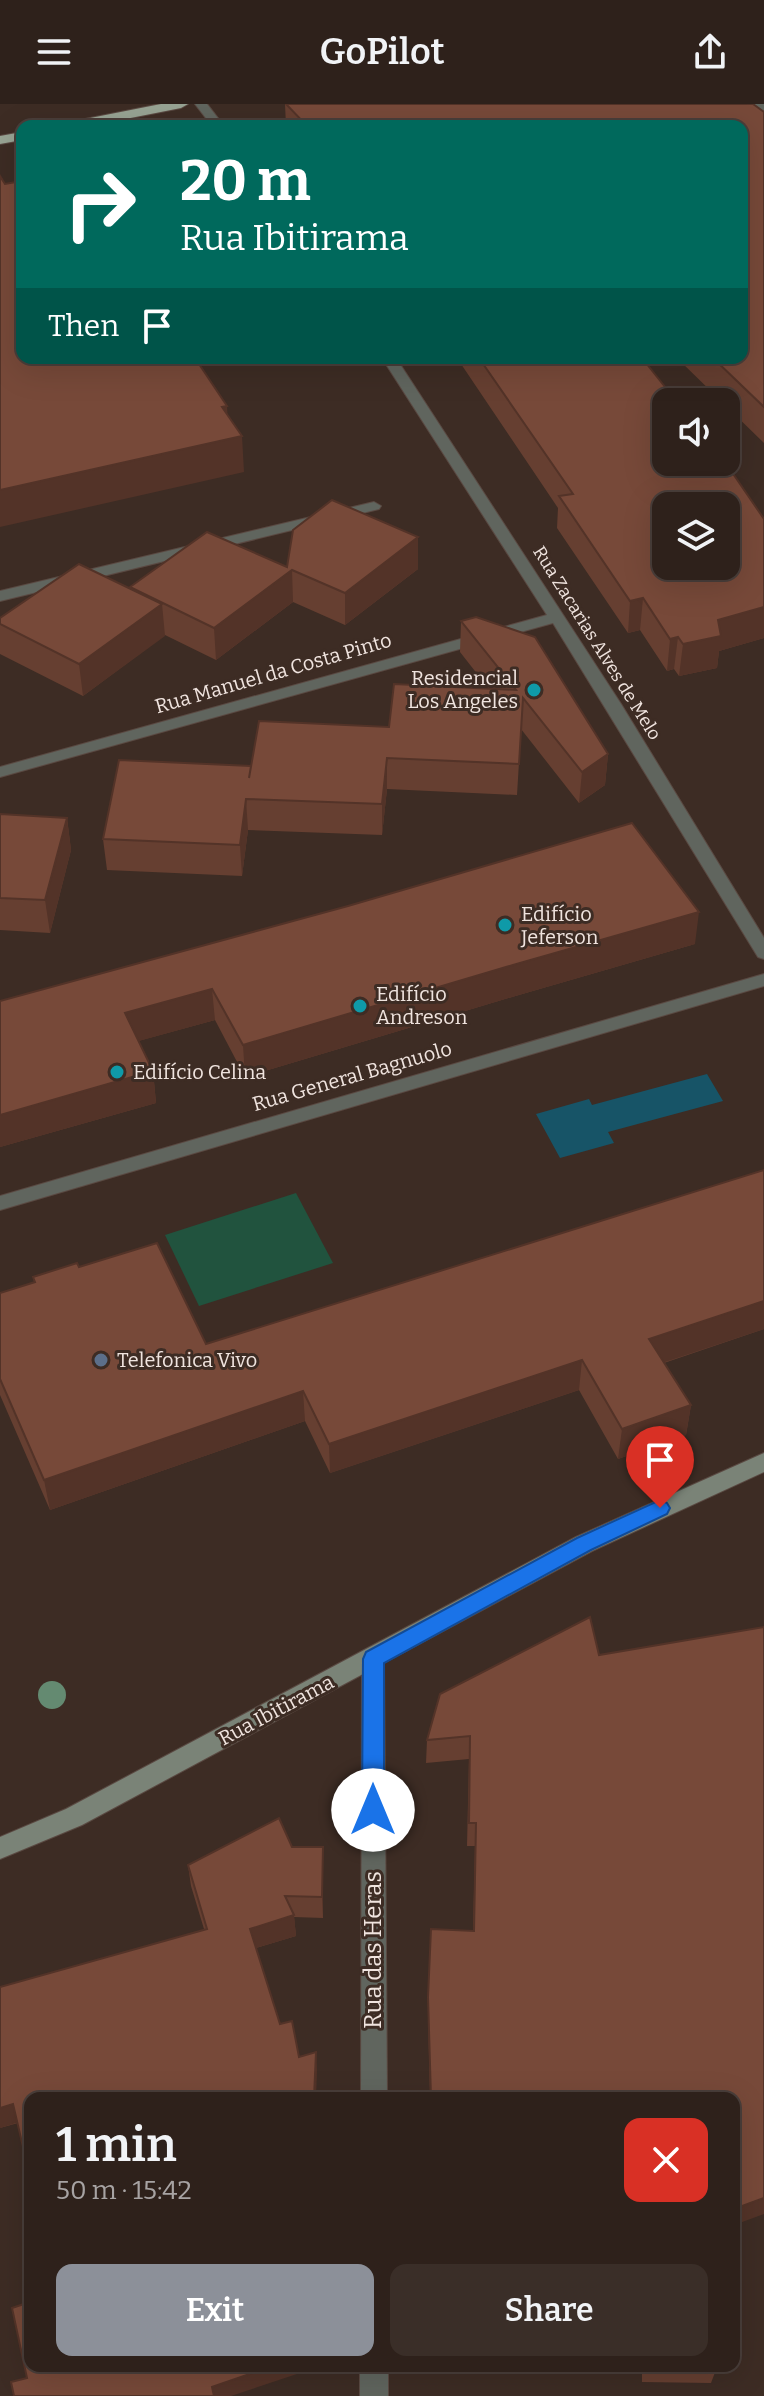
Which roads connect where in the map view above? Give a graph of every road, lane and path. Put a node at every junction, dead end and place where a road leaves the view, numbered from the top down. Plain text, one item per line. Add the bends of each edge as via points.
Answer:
1 (181, 104) edge
2 (201, 104) edge
3 (100, 120) edge
4 (213, 120) edge
5 (393, 364) edge
6 (374, 506) dead end
7 (0, 596) edge
8 (557, 617) junction
9 (0, 772) edge
10 (764, 953) edge
11 (764, 980) edge
12 (0, 1203) edge
13 (764, 1462) edge
14 (373, 1659) junction
15 (0, 1848) edge
16 (374, 2092) edge
17 (374, 2372) edge
18 (374, 2396) edge

1 - 3 highway
2 - 4 street
5 - 8 street, Rua Zacarias Alves de Melo
6 - 7 street
8 - 9 street, Rua Manuel da Costa Pinto
8 - 10 street, Rua Zacarias Alves de Melo
11 - 12 street, Rua General Bagnuolo
13 - 14 main road, Rua Ibitirama via 584,1544
14 - 15 main road, Rua Ibitirama via 74,1817
14 - 16 street, Rua das Heras
17 - 18 street

